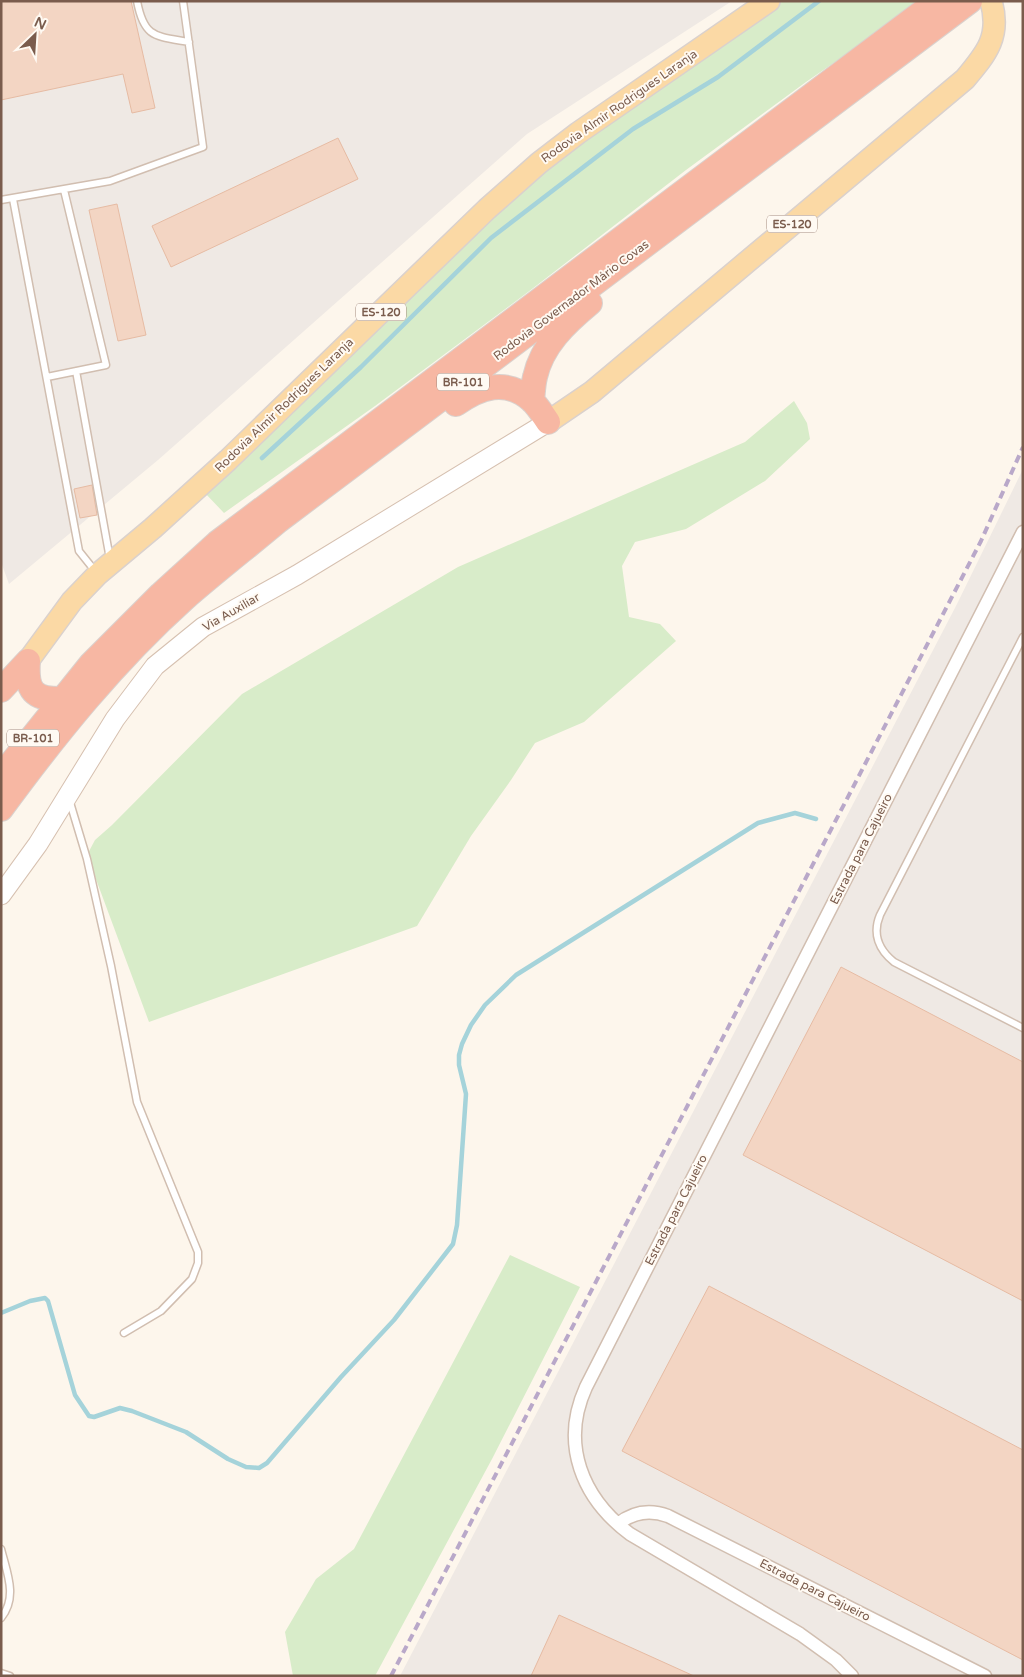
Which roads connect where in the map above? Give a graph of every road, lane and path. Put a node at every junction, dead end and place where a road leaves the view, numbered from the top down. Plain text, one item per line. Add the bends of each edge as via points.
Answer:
1 (137, 1) edge
2 (183, 1) edge
3 (769, 1) edge
4 (937, 1) edge
5 (991, 1) edge
6 (969, 2) edge
7 (189, 42) junction
8 (64, 190) junction
9 (13, 199) junction
10 (1, 200) edge
11 (670, 225) junction
12 (76, 371) junction
13 (47, 377) junction
14 (532, 401) junction
15 (548, 422) junction
16 (364, 458) junction
17 (1023, 532) edge
18 (104, 569) junction
19 (1023, 637) edge
20 (28, 661) junction
21 (1, 690) edge
22 (64, 700) junction
23 (1, 776) edge
24 (68, 795) junction
25 (1, 808) edge
26 (1, 895) edge
27 (1023, 1028) edge
28 (124, 1333) dead end
29 (618, 1524) junction
30 (1, 1549) edge
31 (1, 1618) edge
32 (1, 1672) edge
33 (10, 1676) edge
34 (852, 1676) edge
35 (985, 1676) edge

1 - 7 lane via 140,19 148,31
2 - 7 lane
3 - 18 main road, Rodovia Almir Rodrigues Laranja / ES-120 via 539,163 487,209 228,460
4 - 22 highway, Rodovia Governador Mário Covas / BR-101 via 217,543 120,634 91,664
5 - 15 main road, ES-120 via 995,20 990,45 965,78 592,392
6 - 11 highway, Rodovia Governador Mário Covas / BR-101
7 - 8 lane via 203,147 110,181
8 - 9 lane
8 - 12 lane via 106,365
9 - 10 lane
9 - 13 lane
11 - 14 highway via 548,345 534,378
11 - 16 highway, Rodovia Governador Mário Covas / BR-101
12 - 13 lane
12 - 18 lane
13 - 18 lane via 79,551
14 - 15 highway
14 - 16 highway via 516,390 485,388 470,394 419,431
15 - 24 street, Via Auxiliar via 297,575 203,627 155,666 115,719
16 - 25 highway, Rodovia Governador Mário Covas / BR-101 via 278,521 184,599 74,715
17 - 29 street, Estrada para Cajueiro via 581,1398 574,1434 578,1462 596,1501
18 - 20 main road, Rodovia Almir Rodrigues Laranja / ES-120 via 72,601
19 - 27 lane via 880,915 876,929 882,950 894,962
20 - 21 highway
20 - 22 highway via 30,688 49,700
22 - 23 highway, Rodovia Governador Mário Covas / BR-101
24 - 26 street, Via Auxiliar
24 - 28 lane via 87,859 137,1102 198,1252 192,1279 160,1311
29 - 34 street via 800,1634
29 - 35 street, Estrada para Cajueiro via 638,1513 654,1512 668,1516
30 - 31 lane via 12,1590 6,1613
32 - 33 lane

